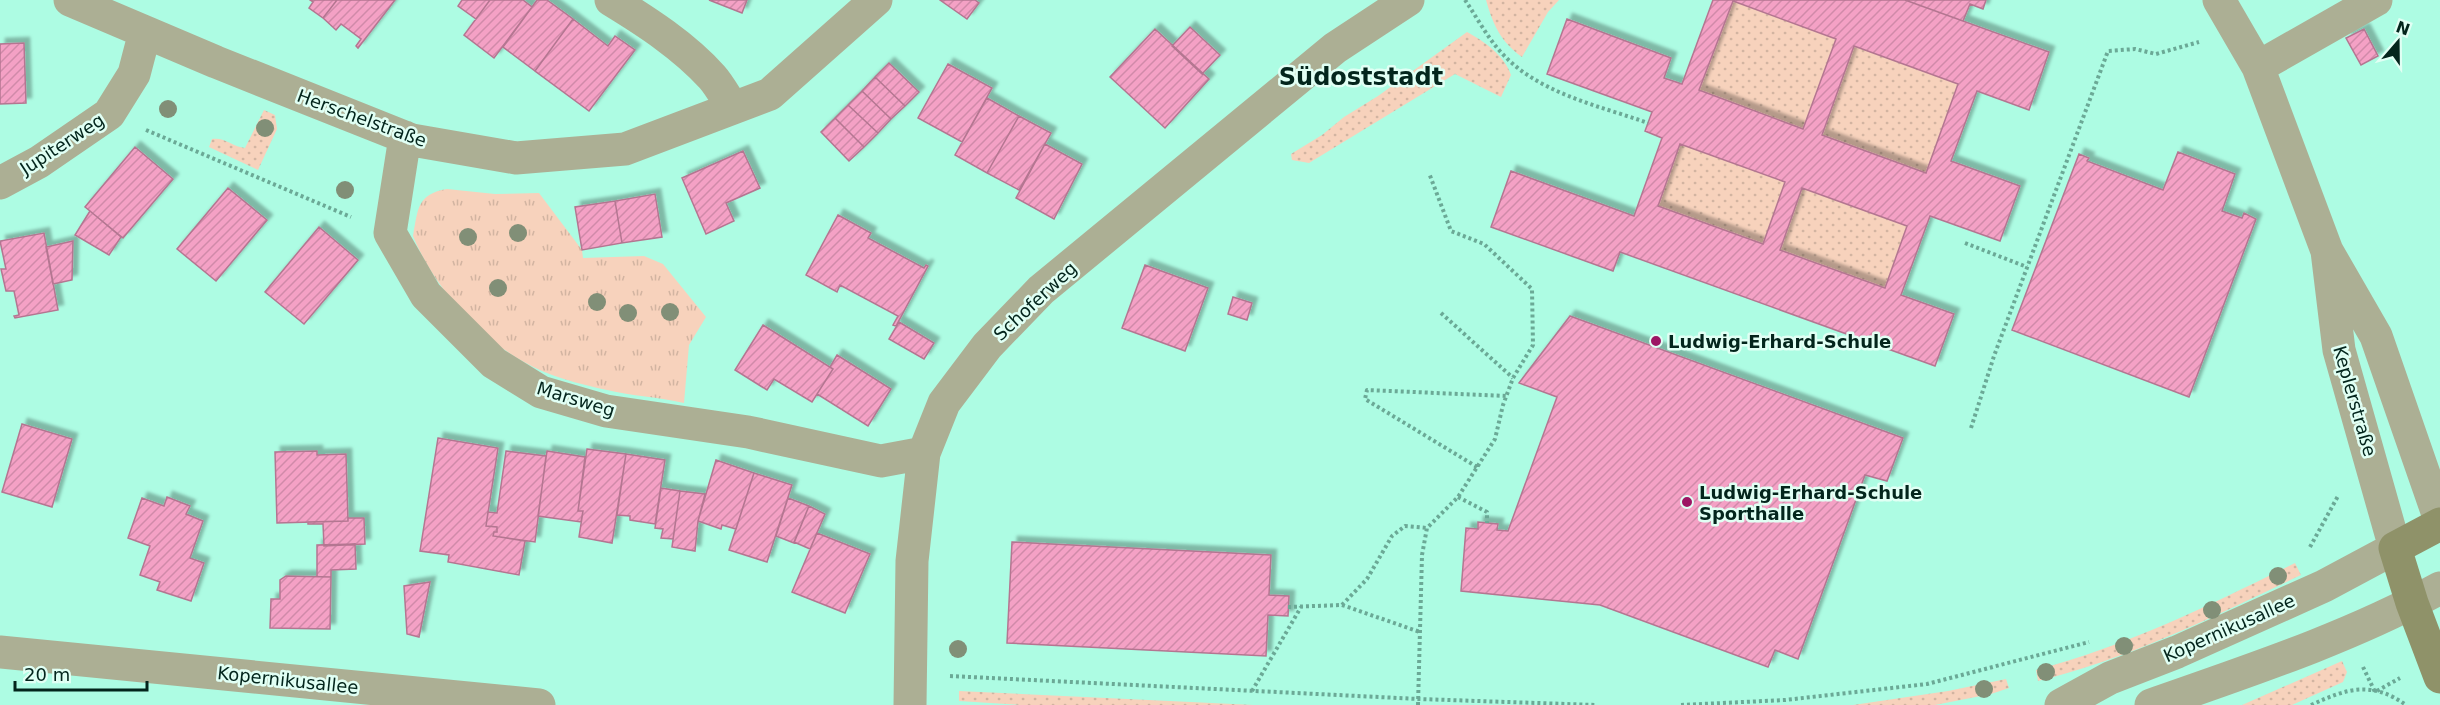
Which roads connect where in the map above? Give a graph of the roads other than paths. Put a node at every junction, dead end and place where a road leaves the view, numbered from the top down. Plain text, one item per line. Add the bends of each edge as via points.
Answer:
1 (70, 0) edge
2 (611, 0) edge
3 (876, 0) edge
4 (1408, 0) edge
5 (2219, 0) edge
6 (2376, 0) edge
7 (145, 32) junction
8 (2258, 67) junction
9 (733, 108) junction
10 (405, 137) junction
11 (0, 183) edge
12 (2327, 251) junction
13 (924, 453) junction
14 (2440, 522) edge
15 (2395, 548) junction
16 (2440, 588) edge
17 (2412, 603) junction
18 (0, 652) edge
19 (2440, 677) edge
20 (910, 690) edge
21 (539, 705) edge
22 (2061, 705) edge
23 (2151, 705) edge

1 - 7 street, Herschelstraße
2 - 9 street via 694,59 714,79
3 - 9 street, Herschelstraße via 770,94
4 - 13 street, Schoferweg via 1335,48 1041,290 987,346 944,404
5 - 8 street, Keplerstraße
6 - 8 street
7 - 10 street, Herschelstraße
7 - 11 street, Jupiterweg via 134,74 109,114 39,162
8 - 12 street, Keplerstraße
9 - 10 street, Herschelstraße via 625,150 516,158
10 - 13 street, Marsweg via 390,233 426,295 494,363 541,392 606,411 748,432 881,460
12 - 14 street, Keplerstraße via 2376,336
12 - 15 street, Keplerstraße via 2339,350
13 - 20 street, Schoferweg via 912,561
14 - 15 street
15 - 17 street
15 - 22 street, Kopernikusallee via 2314,590 2110,678
16 - 17 street
17 - 19 street
17 - 23 street via 2277,661
18 - 21 street, Kopernikusallee

